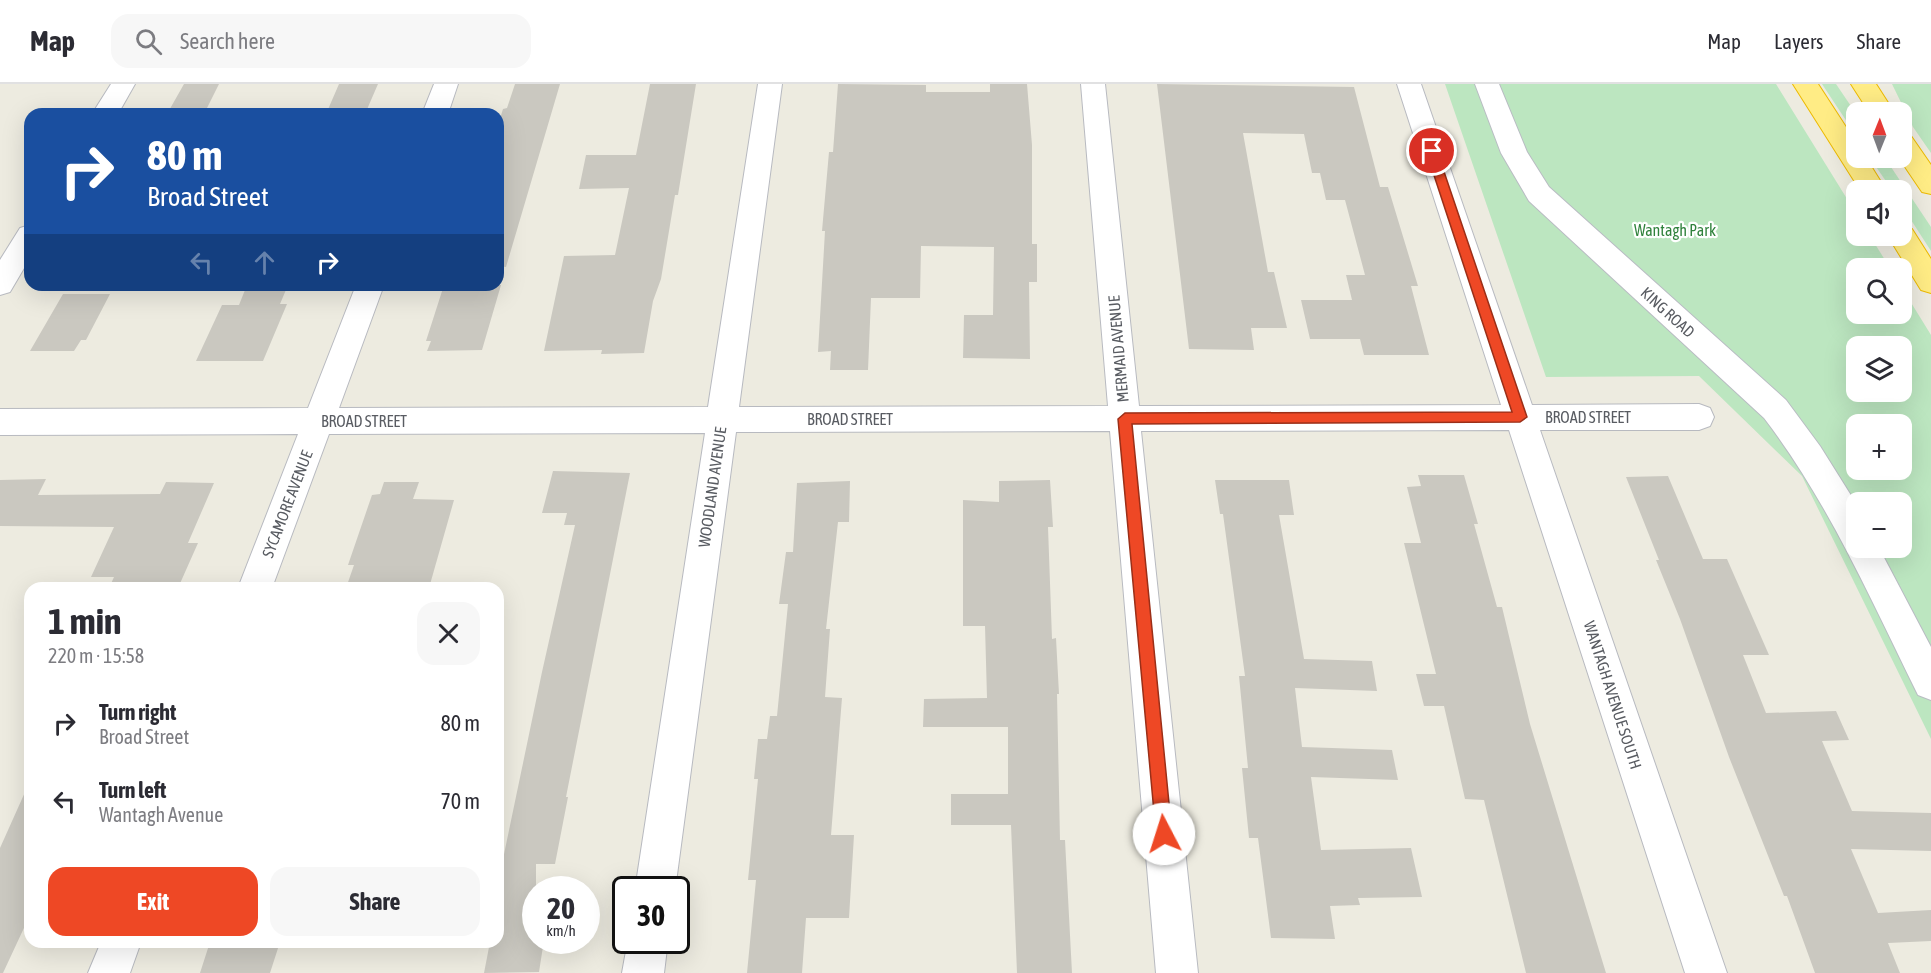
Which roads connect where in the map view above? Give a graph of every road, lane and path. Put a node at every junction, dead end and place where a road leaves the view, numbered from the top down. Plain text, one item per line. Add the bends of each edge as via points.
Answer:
1 (123, 84) edge
2 (446, 84) edge
3 (770, 84) edge
4 (1093, 84) edge
5 (1409, 84) edge
6 (1487, 84) edge
7 (1805, 84) edge
8 (1863, 84) edge
9 (1875, 102) edge
10 (109, 108) edge
11 (437, 108) edge
12 (1912, 157) edge
13 (1867, 180) edge
14 (1931, 185) edge
15 (24, 245) edge
16 (1908, 246) edge
17 (1931, 282) edge
18 (0, 284) edge
19 (368, 291) edge
20 (1520, 417) junction
21 (1699, 417) dead end
22 (1125, 419) junction
23 (721, 420) junction
24 (319, 421) junction
25 (0, 422) edge
26 (1846, 517) edge
27 (1867, 558) edge
28 (257, 582) edge
29 (1931, 683) edge
30 (657, 876) edge
31 (119, 948) edge
32 (646, 954) edge
33 (109, 973) edge
34 (643, 973) edge
35 (1177, 973) edge
36 (1706, 973) edge

1 - 10 street
2 - 11 street
3 - 23 street, WOODLAND AVENUE
4 - 22 street, MERMAID AVENUE
5 - 20 street, WANTAGH AVENUE SOUTH
6 - 26 street, KING ROAD via 1514,153 1539,194 1775,409 1819,468
7 - 13 highway
8 - 9 highway
12 - 14 highway
15 - 18 street
16 - 17 highway
19 - 24 street, SYCAMORE AVENUE
20 - 21 street, BROAD STREET
20 - 22 street, BROAD STREET
20 - 36 street, WANTAGH AVENUE SOUTH
22 - 23 street, BROAD STREET
22 - 35 street, MERMAID AVENUE
23 - 24 street, BROAD STREET
23 - 30 street, WOODLAND AVENUE
24 - 25 street, BROAD STREET
24 - 28 street, SYCAMORE AVENUE
27 - 29 street
31 - 33 street
32 - 34 street

